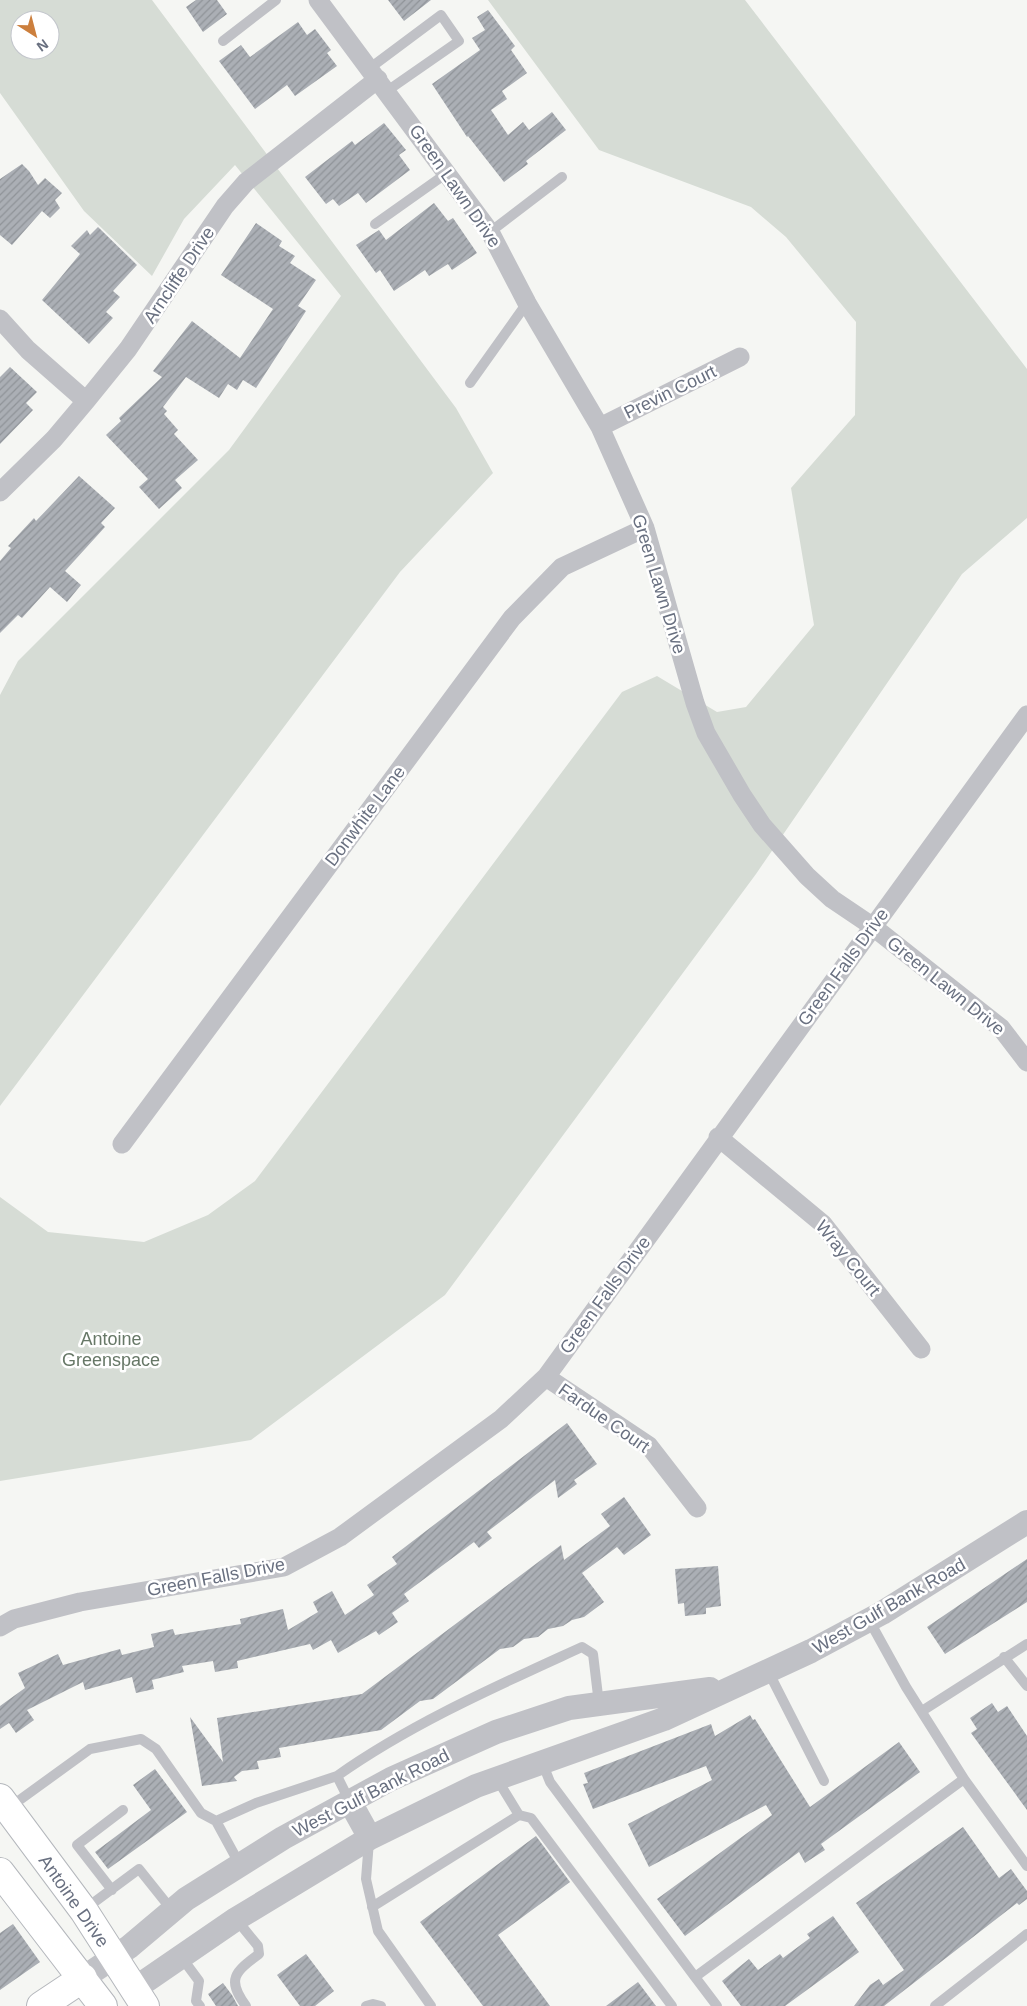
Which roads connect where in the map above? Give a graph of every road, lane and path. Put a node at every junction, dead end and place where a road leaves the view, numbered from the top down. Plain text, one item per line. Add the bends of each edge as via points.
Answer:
1 (276, 0) edge
2 (318, 0) edge
3 (223, 40) dead end
4 (378, 79) junction
5 (447, 173) junction
6 (562, 178) dead end
7 (375, 224) dead end
8 (490, 232) junction
9 (528, 303) junction
10 (1, 325) edge
11 (740, 357) dead end
12 (470, 383) dead end
13 (86, 401) junction
14 (600, 427) junction
15 (0, 492) edge
16 (645, 528) junction
17 (1027, 715) edge
18 (872, 926) junction
19 (1027, 1062) edge
20 (718, 1137) junction
21 (122, 1144) dead end
22 (921, 1349) dead end
23 (546, 1377) junction
24 (697, 1508) dead end
25 (1027, 1522) edge
26 (869, 1620) junction
27 (0, 1627) edge
28 (1027, 1644) edge
29 (1004, 1657) junction
30 (768, 1670) junction
31 (745, 1680) junction
32 (1027, 1686) edge
33 (600, 1705) junction
34 (922, 1712) junction
35 (542, 1762) junction
36 (337, 1776) junction
37 (497, 1779) junction
38 (964, 1779) junction
39 (824, 1781) dead end
40 (350, 1802) junction
41 (4, 1803) edge
42 (123, 1810) dead end
43 (520, 1815) junction
44 (216, 1821) junction
45 (370, 1838) junction
46 (240, 1865) junction
47 (1027, 1866) edge
48 (0, 1872) edge
49 (112, 1890) junction
50 (372, 1907) junction
51 (171, 1910) junction
52 (84, 1911) junction
53 (236, 1919) junction
54 (1027, 1934) edge
55 (114, 1958) junction
56 (182, 1958) junction
57 (695, 1977) junction
58 (83, 1978) junction
59 (140, 1998) edge
60 (41, 2006) edge
61 (102, 2006) edge
62 (200, 2006) edge
63 (246, 2006) edge
64 (366, 2006) edge
65 (381, 2006) edge
66 (431, 2006) edge
67 (672, 2006) edge
68 (717, 2006) edge
69 (935, 2006) edge

1 - 3 lane
2 - 4 street, Green Lawn Drive
4 - 4 lane via 459,41 441,15
4 - 5 street, Green Lawn Drive
4 - 13 street, Arncliffe Drive via 246,182 225,206 128,349
5 - 7 lane
5 - 8 street, Green Lawn Drive
6 - 8 lane
8 - 9 street, Green Lawn Drive
9 - 12 lane
9 - 14 street, Green Lawn Drive
10 - 13 street
11 - 14 street, Previn Court
13 - 15 street, Arncliffe Drive via 54,439
14 - 16 street, Green Lawn Drive
16 - 18 street, Green Lawn Drive via 695,703 722,763 762,825 785,853 832,899
16 - 21 street, Donwhite Lane via 562,567 512,618
17 - 18 street, Green Falls Drive
18 - 19 street, Green Lawn Drive via 1001,1028
18 - 20 street, Green Falls Drive
20 - 22 street, Wray Court via 823,1224
20 - 23 street, Green Falls Drive
23 - 24 street, Fardue Court via 649,1446
23 - 27 street, Green Falls Drive via 501,1419 340,1537 284,1567 80,1602 14,1619
25 - 26 street, West Gulf Bank Road
26 - 30 street, West Gulf Bank Road
26 - 34 lane
28 - 29 lane
29 - 32 lane
29 - 34 lane
30 - 31 street, West Gulf Bank Road
30 - 39 lane
31 - 33 street, West Gulf Bank Road via 709,1690
31 - 35 street, West Gulf Bank Road via 664,1719
33 - 36 lane via 593,1654 582,1647 474,1698 364,1757
33 - 40 street, West Gulf Bank Road via 569,1708 496,1732 391,1779
34 - 38 lane
35 - 37 street, West Gulf Bank Road
35 - 57 lane via 550,1782
36 - 40 lane
36 - 44 lane via 256,1803
37 - 43 lane
37 - 45 street, West Gulf Bank Road
38 - 47 lane
38 - 57 lane
40 - 45 street
40 - 46 street, West Gulf Bank Road
41 - 44 lane via 90,1749 141,1739 156,1749 201,1813
41 - 52 main road, Antoine Drive
42 - 49 lane via 76,1844
43 - 50 lane
43 - 67 lane via 531,1818
44 - 46 lane
45 - 50 lane via 366,1879
45 - 53 street, West Gulf Bank Road
46 - 51 street, West Gulf Bank Road
48 - 58 main road
49 - 51 lane via 139,1869
49 - 52 lane
50 - 66 lane via 378,1931
51 - 55 street, West Gulf Bank Road
52 - 55 main road, Antoine Drive
53 - 56 street, West Gulf Bank Road
53 - 63 lane via 258,1946 259,1954 242,1967 235,1979 235,1991
54 - 69 lane
55 - 58 street, West Gulf Bank Road
55 - 59 main road, Antoine Drive
56 - 59 street, West Gulf Bank Road
56 - 62 lane via 199,1981 196,2001
57 - 68 lane
58 - 60 main road, West Gulf Bank Road
58 - 61 main road
59 - 61 main road, West Gulf Bank Road
64 - 65 lane

